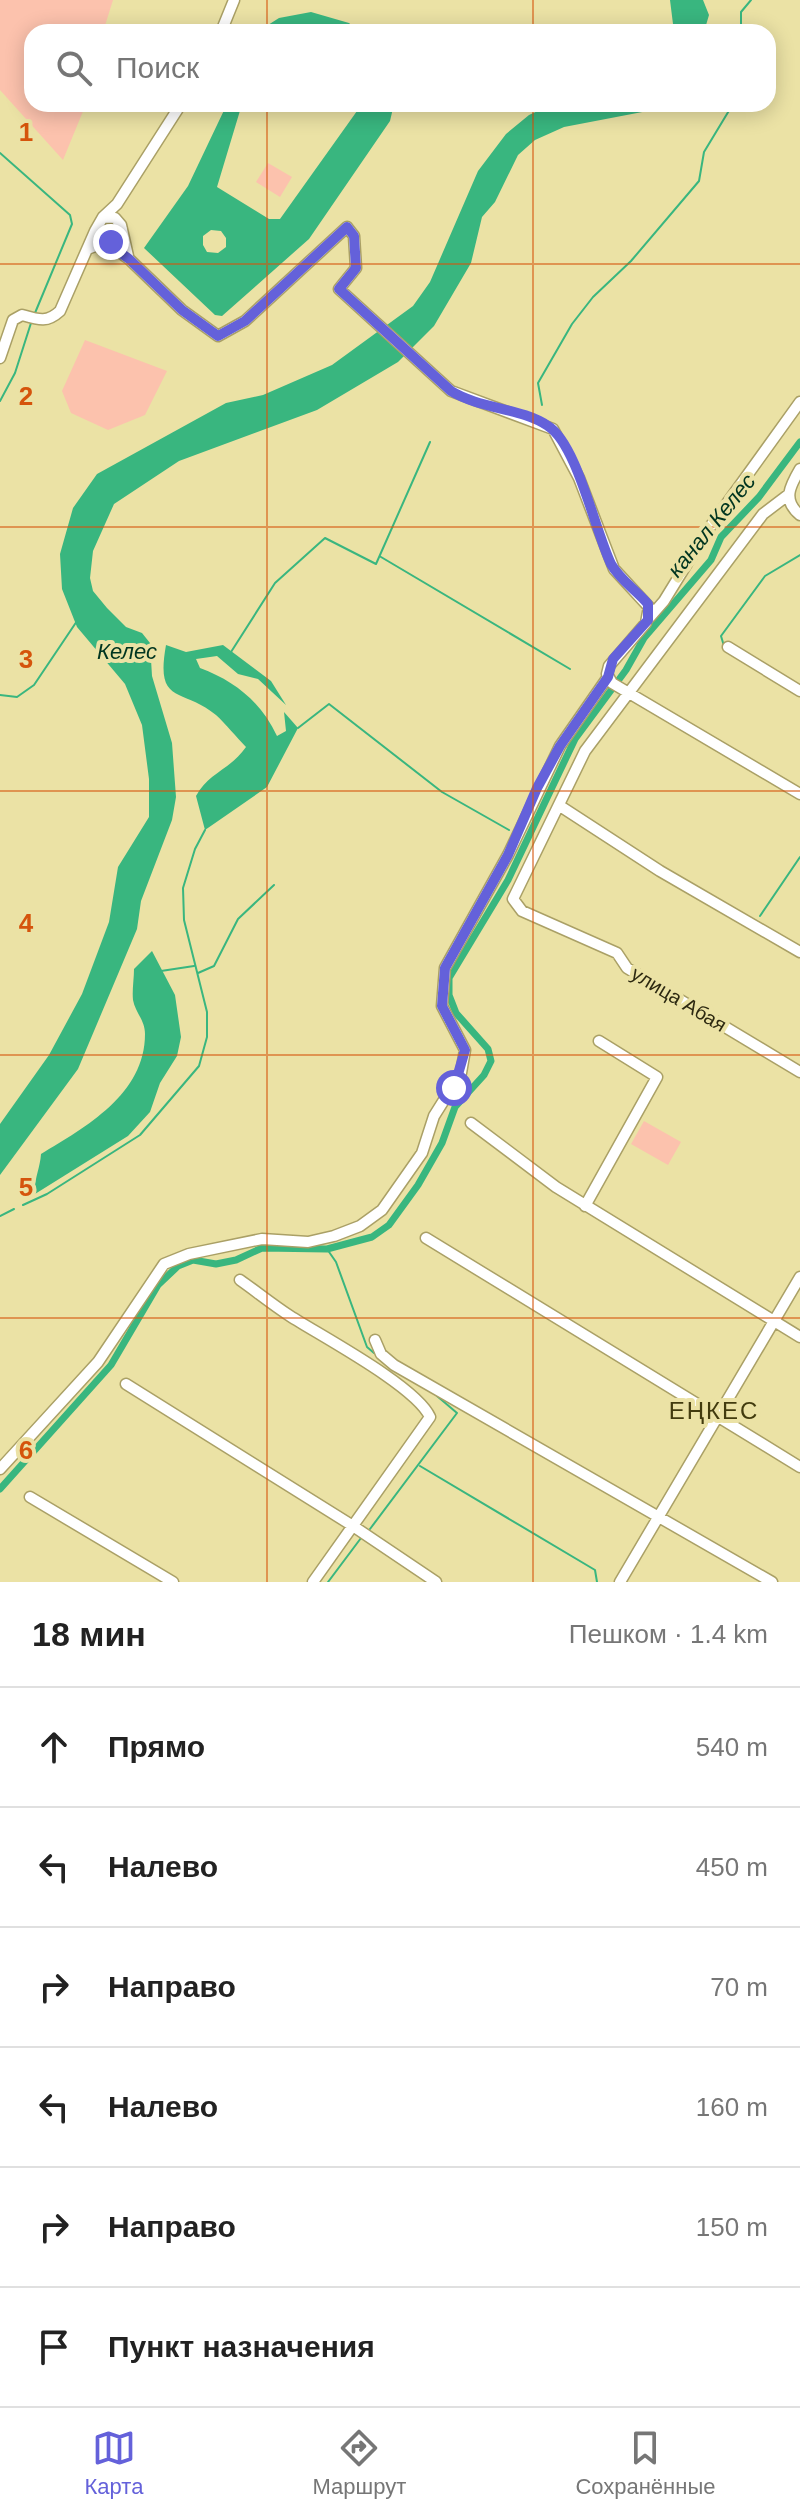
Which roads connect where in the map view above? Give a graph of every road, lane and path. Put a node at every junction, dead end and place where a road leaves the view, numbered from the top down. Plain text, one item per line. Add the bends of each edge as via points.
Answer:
1 (234, 0) edge
2 (224, 24) edge
3 (176, 112) edge
4 (117, 204) junction
5 (103, 217) junction
6 (121, 227) junction
7 (95, 231) junction
8 (106, 242) junction
9 (90, 248) junction
10 (129, 259) junction
11 (0, 358) edge
12 (800, 402) edge
13 (800, 469) edge
14 (788, 495) junction
15 (800, 515) edge
16 (650, 617) junction
17 (728, 647) dead end
18 (610, 680) junction
19 (625, 691) junction
20 (800, 691) edge
21 (800, 794) edge
22 (560, 806) junction
23 (800, 952) edge
24 (599, 1041) dead end
25 (800, 1072) edge
26 (471, 1123) dead end
27 (585, 1206) junction
28 (426, 1238) dead end
29 (800, 1277) edge
30 (240, 1280) dead end
31 (774, 1321) junction
32 (800, 1337) edge
33 (375, 1340) dead end
34 (381, 1354) junction
35 (372, 1366) junction
36 (126, 1384) dead end
37 (717, 1417) junction
38 (800, 1467) edge
39 (0, 1469) edge
40 (30, 1497) dead end
41 (659, 1517) junction
42 (353, 1526) junction
43 (173, 1582) edge
44 (313, 1582) edge
45 (436, 1582) edge
46 (620, 1582) edge
47 (772, 1582) edge

1 - 2 street
3 - 4 street
4 - 5 street
4 - 6 street
5 - 6 street via 115,218
5 - 7 street
6 - 8 street via 115,241
6 - 10 street
7 - 8 street
7 - 9 street
8 - 9 street
8 - 10 street
9 - 11 street via 60,311 51,319 22,315 13,320
10 - 16 street via 218,336 245,321 347,227 354,236 356,268 339,289 421,367 467,400 542,422 557,433 611,563 648,604
12 - 16 street
13 - 14 street
14 - 15 street
14 - 19 street via 763,514
16 - 18 street via 613,659
17 - 20 street
18 - 19 street
18 - 39 street via 560,746 445,968 442,1006 465,1050 461,1073 434,1116 422,1153 382,1210 334,1236 308,1242 262,1239 164,1264 98,1362
19 - 21 street
19 - 22 street via 573,771
22 - 23 street
22 - 25 street, улица Абая via 514,896 517,906 617,953 627,968
24 - 27 street via 657,1077
26 - 27 street
27 - 31 street
28 - 37 street
29 - 31 street
30 - 35 street
31 - 32 street
31 - 37 street
33 - 34 street
34 - 35 street
34 - 41 street
35 - 42 street via 419,1402 430,1417
36 - 42 street
37 - 38 street
37 - 41 street
40 - 43 street
41 - 46 street
41 - 47 street
42 - 44 street
42 - 45 street

